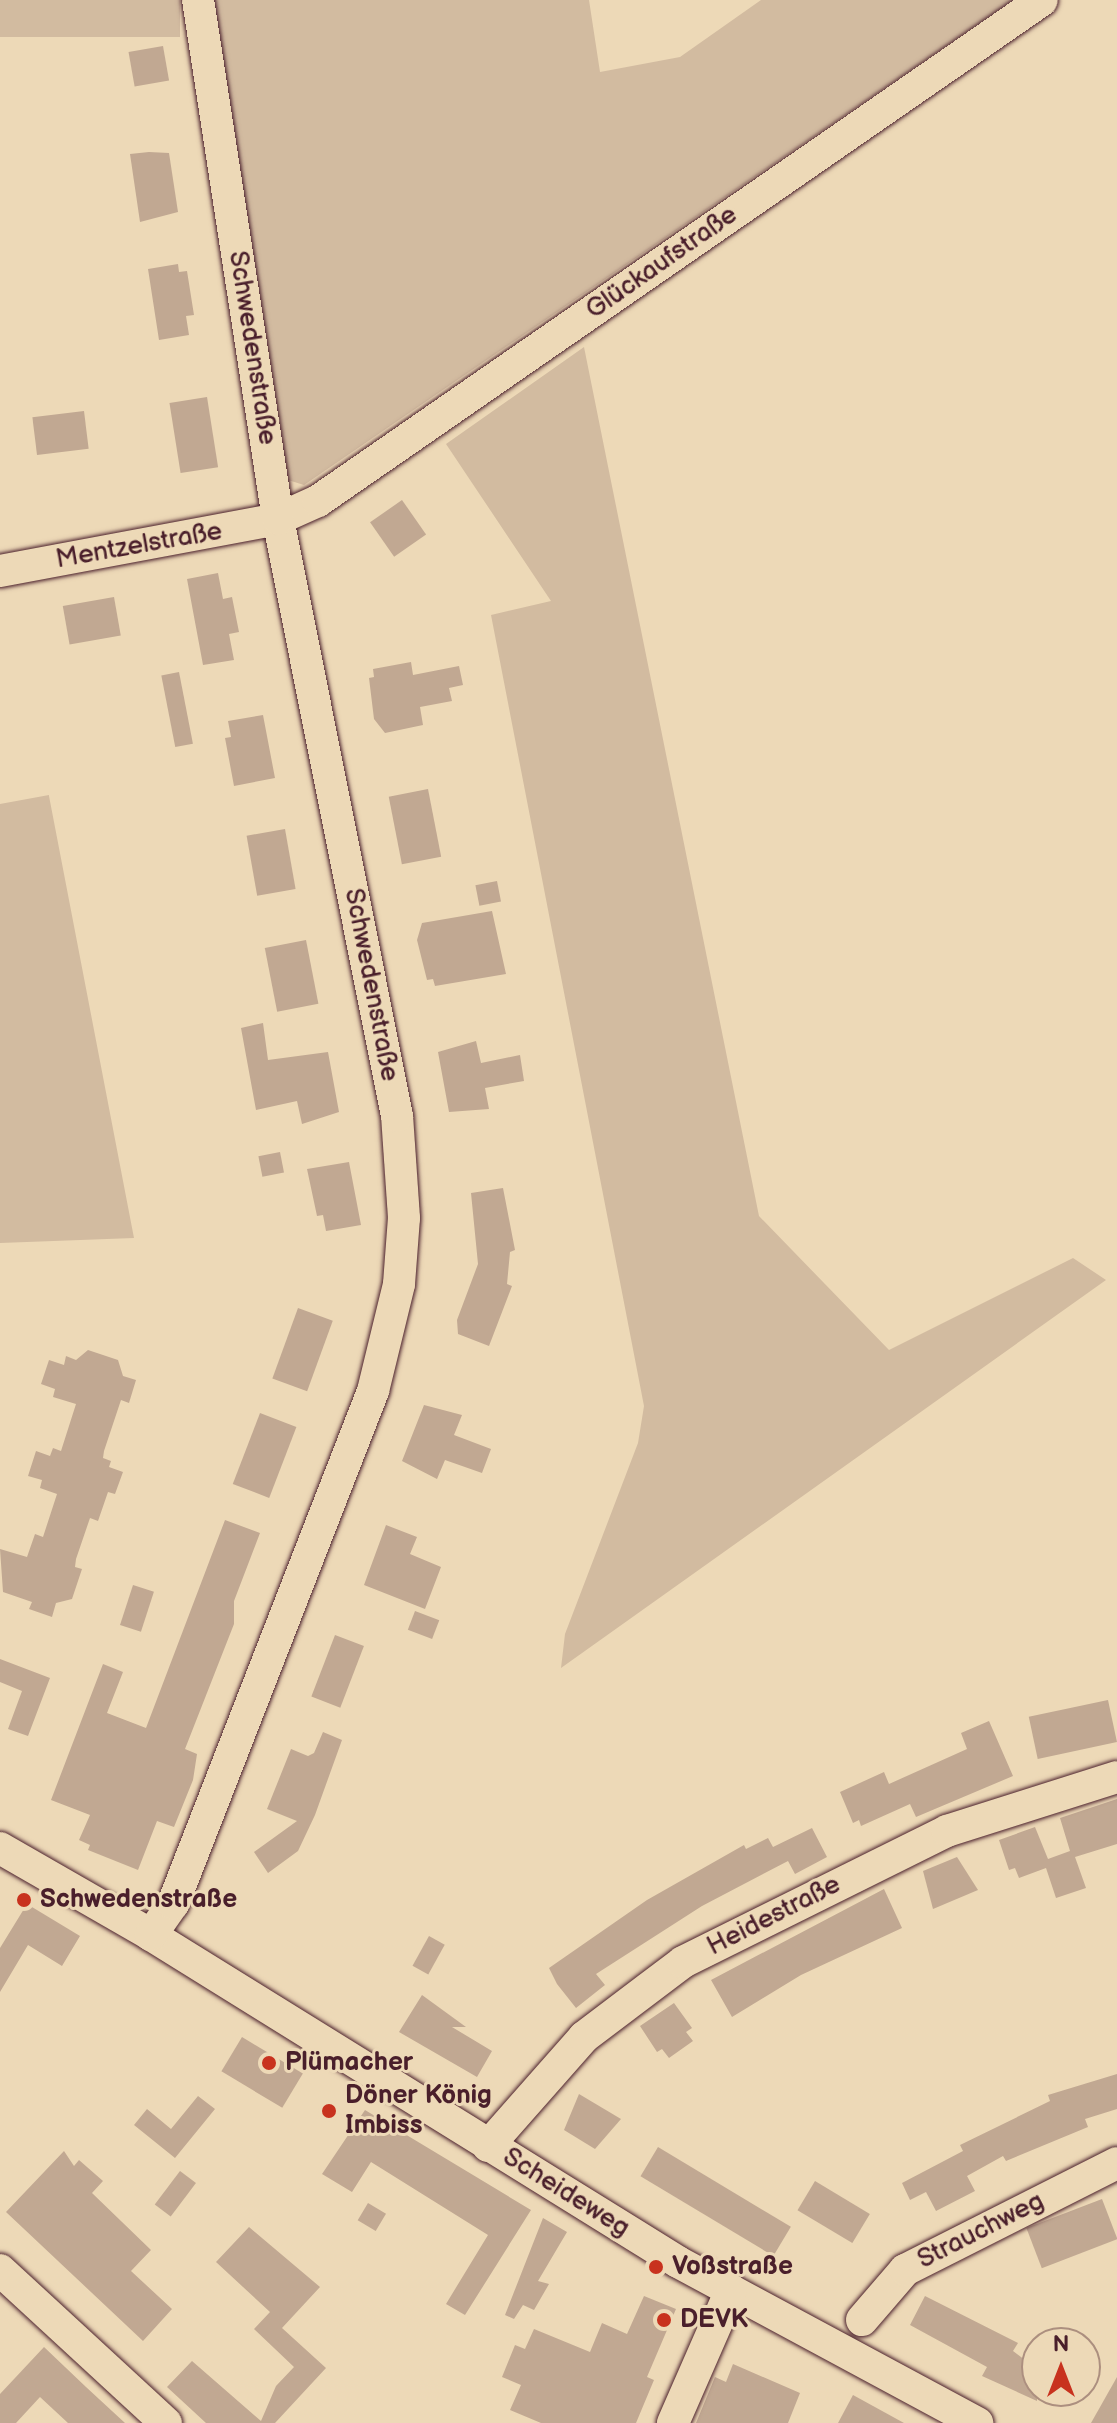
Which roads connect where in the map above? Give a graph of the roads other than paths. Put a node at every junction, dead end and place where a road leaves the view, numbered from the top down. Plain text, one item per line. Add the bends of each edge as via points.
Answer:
1 (198, 0) edge
2 (1042, 0) edge
3 (278, 519) junction
4 (0, 571) edge
5 (1117, 1777) edge
6 (0, 1848) edge
7 (151, 1935) junction
8 (488, 2146) junction
9 (1117, 2163) edge
10 (0, 2270) edge
11 (731, 2290) junction
12 (862, 2320) dead end
13 (166, 2423) edge
14 (673, 2423) edge
15 (977, 2423) edge

1 - 3 street, Schwedenstraße
2 - 3 street, Glückaufstraße via 318,501
3 - 4 street, Mentzelstraße
3 - 7 street, Schwedenstraße via 397,1116 403,1247 373,1391 173,1904
5 - 8 street, Heidestraße via 947,1831 683,1962 584,2037
6 - 7 street, Scheideweg
7 - 8 street, Scheideweg
8 - 11 street, Scheideweg
9 - 12 street, Strauchweg via 905,2270
10 - 13 street
11 - 14 street
11 - 15 street, Scheideweg

